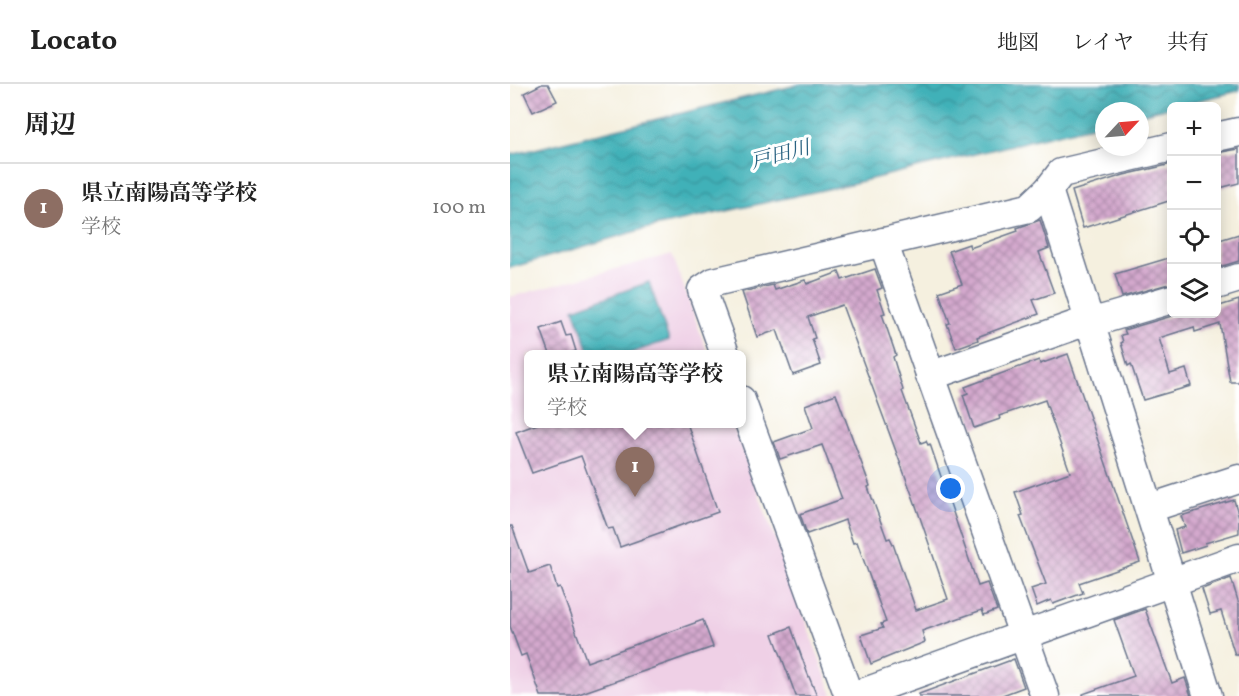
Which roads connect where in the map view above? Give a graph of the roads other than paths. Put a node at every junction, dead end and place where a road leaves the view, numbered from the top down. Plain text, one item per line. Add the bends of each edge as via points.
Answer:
1 (1239, 132) edge
2 (1221, 136) edge
3 (1167, 148) edge
4 (1048, 190) junction
5 (883, 242) junction
6 (1239, 278) edge
7 (1221, 283) edge
8 (1167, 300) edge
9 (1090, 320) junction
10 (724, 350) edge
11 (930, 376) junction
12 (746, 414) edge
13 (1239, 478) edge
14 (1150, 508) junction
15 (1239, 558) edge
16 (1173, 582) junction
17 (1023, 635) junction
18 (849, 696) edge
19 (854, 696) edge
20 (1045, 696) edge
21 (1208, 696) edge

1 - 2 street
3 - 4 street via 1061,173
4 - 5 street via 1029,208
4 - 9 street
5 - 10 street via 714,282 702,290
5 - 11 street
6 - 7 street
8 - 9 street
9 - 11 street
9 - 14 street
11 - 17 street
12 - 18 street
13 - 14 street
14 - 16 street
15 - 16 street
16 - 17 street
16 - 21 street
17 - 19 street
17 - 20 street

